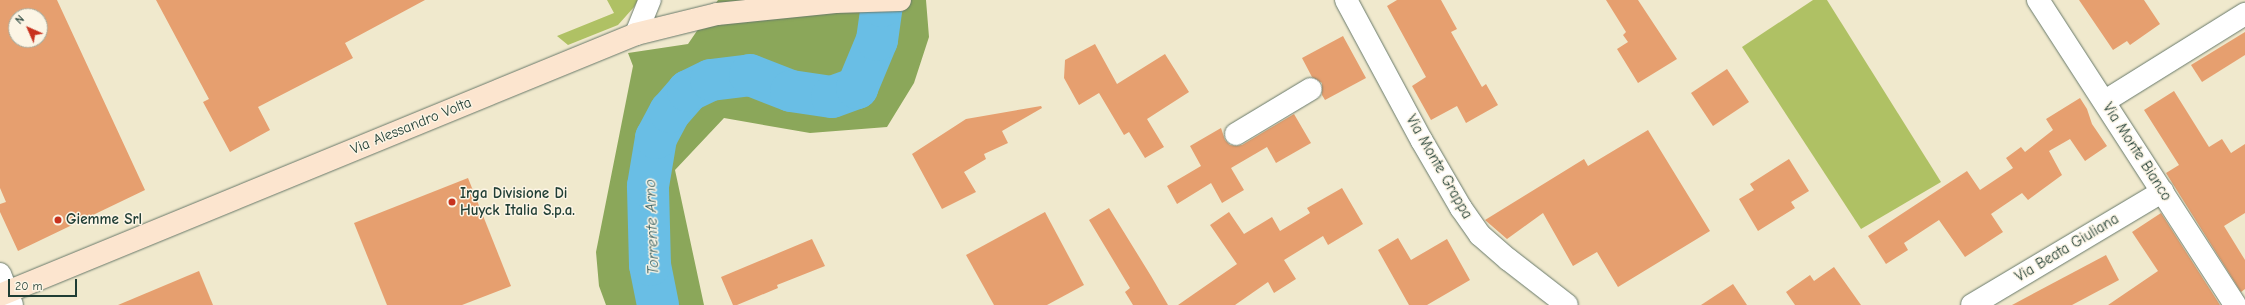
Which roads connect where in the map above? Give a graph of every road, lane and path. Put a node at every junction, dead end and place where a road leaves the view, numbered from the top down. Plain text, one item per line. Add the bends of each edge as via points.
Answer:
1 (650, 0) edge
2 (900, 0) edge
3 (1346, 0) edge
4 (2038, 0) edge
5 (2245, 14) edge
6 (636, 34) junction
7 (1310, 89) dead end
8 (2104, 102) junction
9 (1236, 134) dead end
10 (2163, 191) junction
11 (5, 291) edge
12 (1567, 305) edge
13 (1972, 305) edge
14 (2235, 305) edge

1 - 6 street
2 - 6 street, Via Alessandro Volta via 835,2 717,14
3 - 12 street, Via Monte Grappa via 1426,148 1480,235
4 - 8 street, Via Monte Bianco
5 - 8 street
6 - 11 street, Via Alessandro Volta
7 - 9 street
8 - 10 street, Via Monte Bianco
10 - 13 street, Via Beata Giuliana
10 - 14 street, Via Monte Bianco

